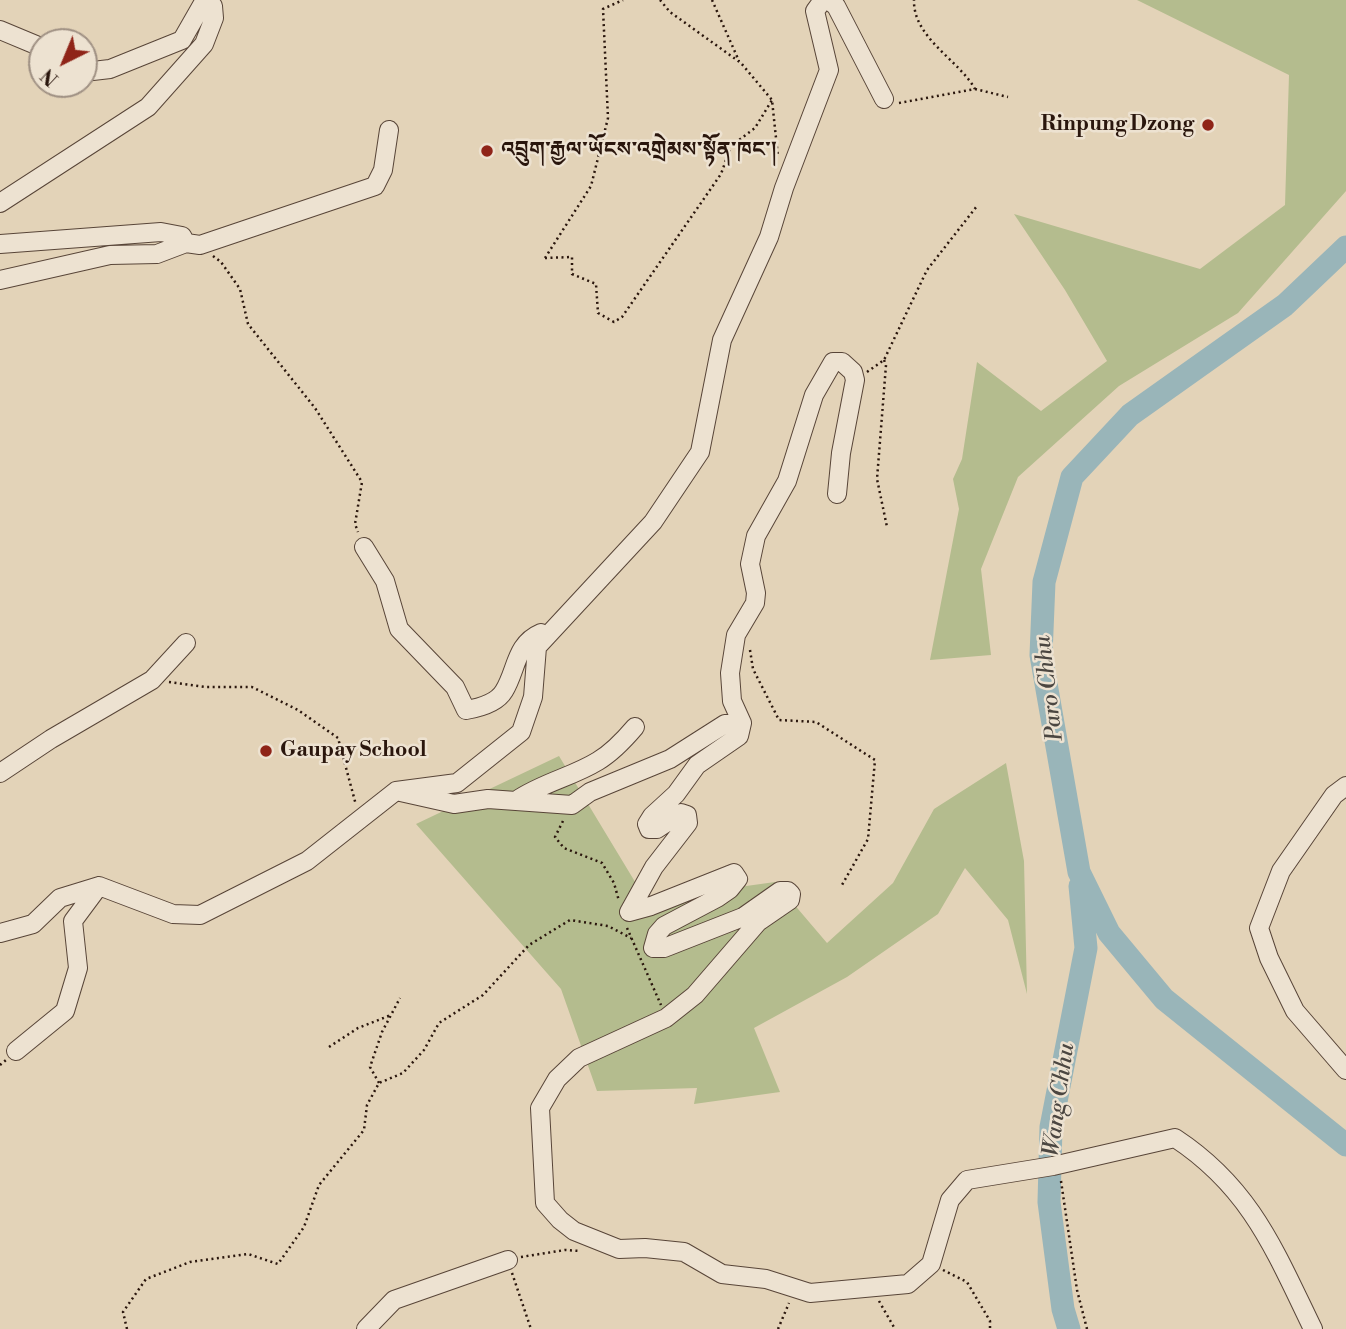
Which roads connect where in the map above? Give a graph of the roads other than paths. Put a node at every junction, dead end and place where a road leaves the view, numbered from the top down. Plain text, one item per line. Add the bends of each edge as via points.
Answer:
1 (825, 0) edge
2 (0, 30) edge
3 (28, 42) edge
4 (98, 70) edge
5 (884, 99) road end
6 (389, 131) dead end
7 (0, 203) edge
8 (0, 244) edge
9 (193, 244) junction
10 (0, 281) edge
11 (837, 494) dead end
12 (364, 547) road end
13 (565, 618) junction
14 (186, 643) dead end
15 (742, 723) junction
16 (635, 727) dead end
17 (0, 773) edge
18 (1346, 786) edge
19 (396, 790) junction
20 (517, 800) junction
21 (99, 887) junction
22 (0, 933) edge
23 (16, 1051) dead end
24 (1346, 1070) edge
25 (508, 1260) road end
26 (366, 1329) edge
27 (1313, 1329) edge

1 - 5 street via 836,6
1 - 13 street via 815,11 829,70 769,237 722,340 700,452 653,522
2 - 3 street
4 - 7 street via 182,40 202,5 213,6 214,18 204,44 148,107
6 - 9 street via 383,170 375,187
8 - 9 street via 161,232 182,236
9 - 10 street via 157,254 110,255
11 - 15 street via 855,380 842,362 833,362 814,395 787,481 756,536 750,564 757,593 736,635 730,673 732,701
12 - 13 street via 385,582 400,629 455,687 466,710 481,707 503,693 517,656 532,636
13 - 19 street via 537,647 533,697 521,732 457,783
14 - 17 street via 152,680
15 - 20 street via 725,724 670,759 590,792 572,805
15 - 27 street via 739,736 697,765 647,824 649,829 657,829 681,813 687,815 688,822 626,913 734,873 738,879 730,889 664,926 641,946 664,948 743,917 780,891 788,891 790,900 758,922 695,995 666,1018 579,1058 557,1079 540,1108 545,1203 560,1220 574,1231 619,1249 684,1252 722,1274 766,1279 810,1293 872,1289 908,1284 931,1264 950,1200 967,1180 1175,1138 1236,1190 1267,1235
16 - 20 street via 598,762 536,787
18 - 24 street via 1334,795 1281,871 1259,928 1295,1011
19 - 20 street via 454,804
19 - 21 street via 307,860 200,915 173,914
21 - 22 street via 60,898 33,924
21 - 23 street via 73,921 78,968 65,1011
25 - 26 street via 394,1300

